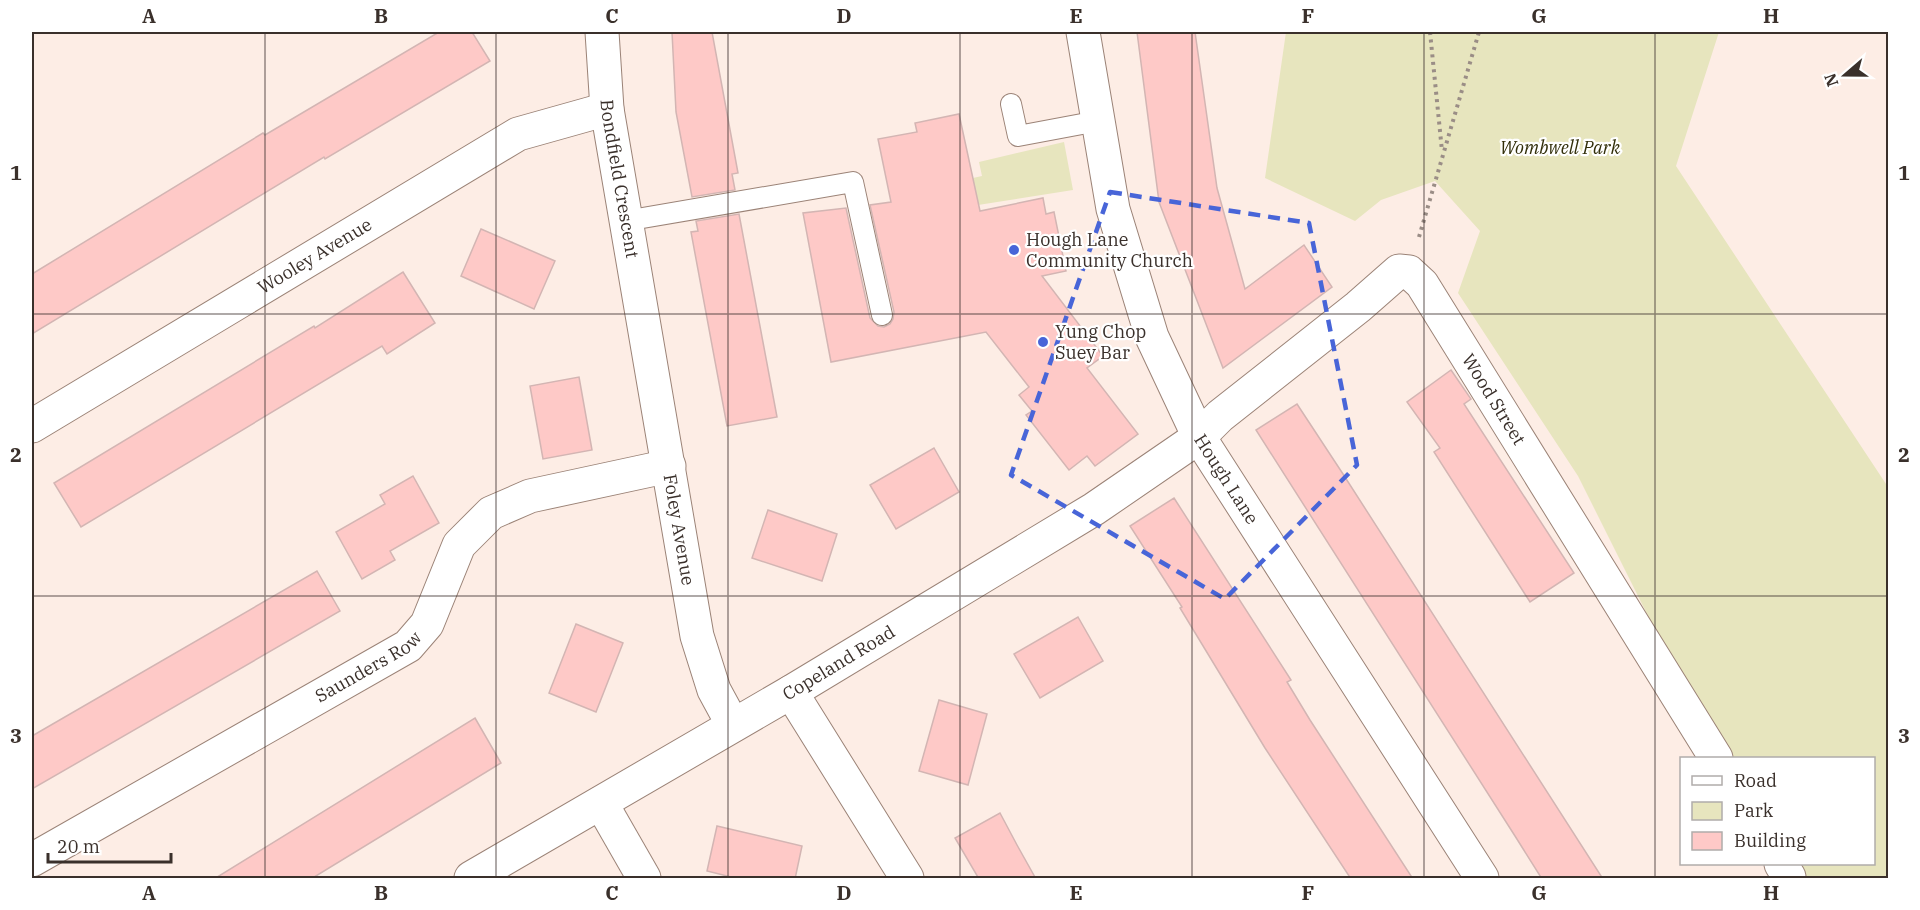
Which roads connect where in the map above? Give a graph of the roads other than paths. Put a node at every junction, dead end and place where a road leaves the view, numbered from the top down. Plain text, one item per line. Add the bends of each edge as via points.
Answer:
1 (602, 32) edge
2 (1083, 32) edge
3 (1011, 104) dead end
4 (607, 109) junction
5 (1098, 121) junction
6 (625, 221) junction
7 (882, 315) dead end
8 (643, 328) joint
9 (32, 426) edge
10 (1199, 437) junction
11 (669, 466) junction
12 (791, 692) junction
13 (733, 725) junction
14 (1715, 757) edge
15 (601, 803) junction
16 (32, 860) edge
17 (1782, 865) edge
18 (471, 879) edge
19 (644, 879) edge
20 (907, 879) edge
21 (1482, 879) edge
22 (1787, 879) edge

1 - 4 street, Bondfield Crescent
2 - 5 street, Hough Lane
3 - 5 lane via 1018,136
4 - 6 street, Bondfield Crescent
4 - 9 street, Wooley Avenue via 518,135
5 - 10 street, Hough Lane via 1113,209 1152,337
6 - 7 lane via 853,182
6 - 8 street, Bondfield Crescent
8 - 11 street, Foley Avenue
10 - 12 street, Copeland Road via 1094,509
10 - 14 street, Wood Street via 1399,271 1409,272 1422,284
10 - 21 street, Hough Lane
11 - 13 street, Foley Avenue via 697,636 714,690
11 - 16 street, Saunders Row via 530,496 491,513 459,545 427,624 408,646
12 - 13 street, Copeland Road
12 - 20 street
13 - 15 street, Copeland Road
15 - 18 street, Copeland Road
15 - 19 street
17 - 22 street

